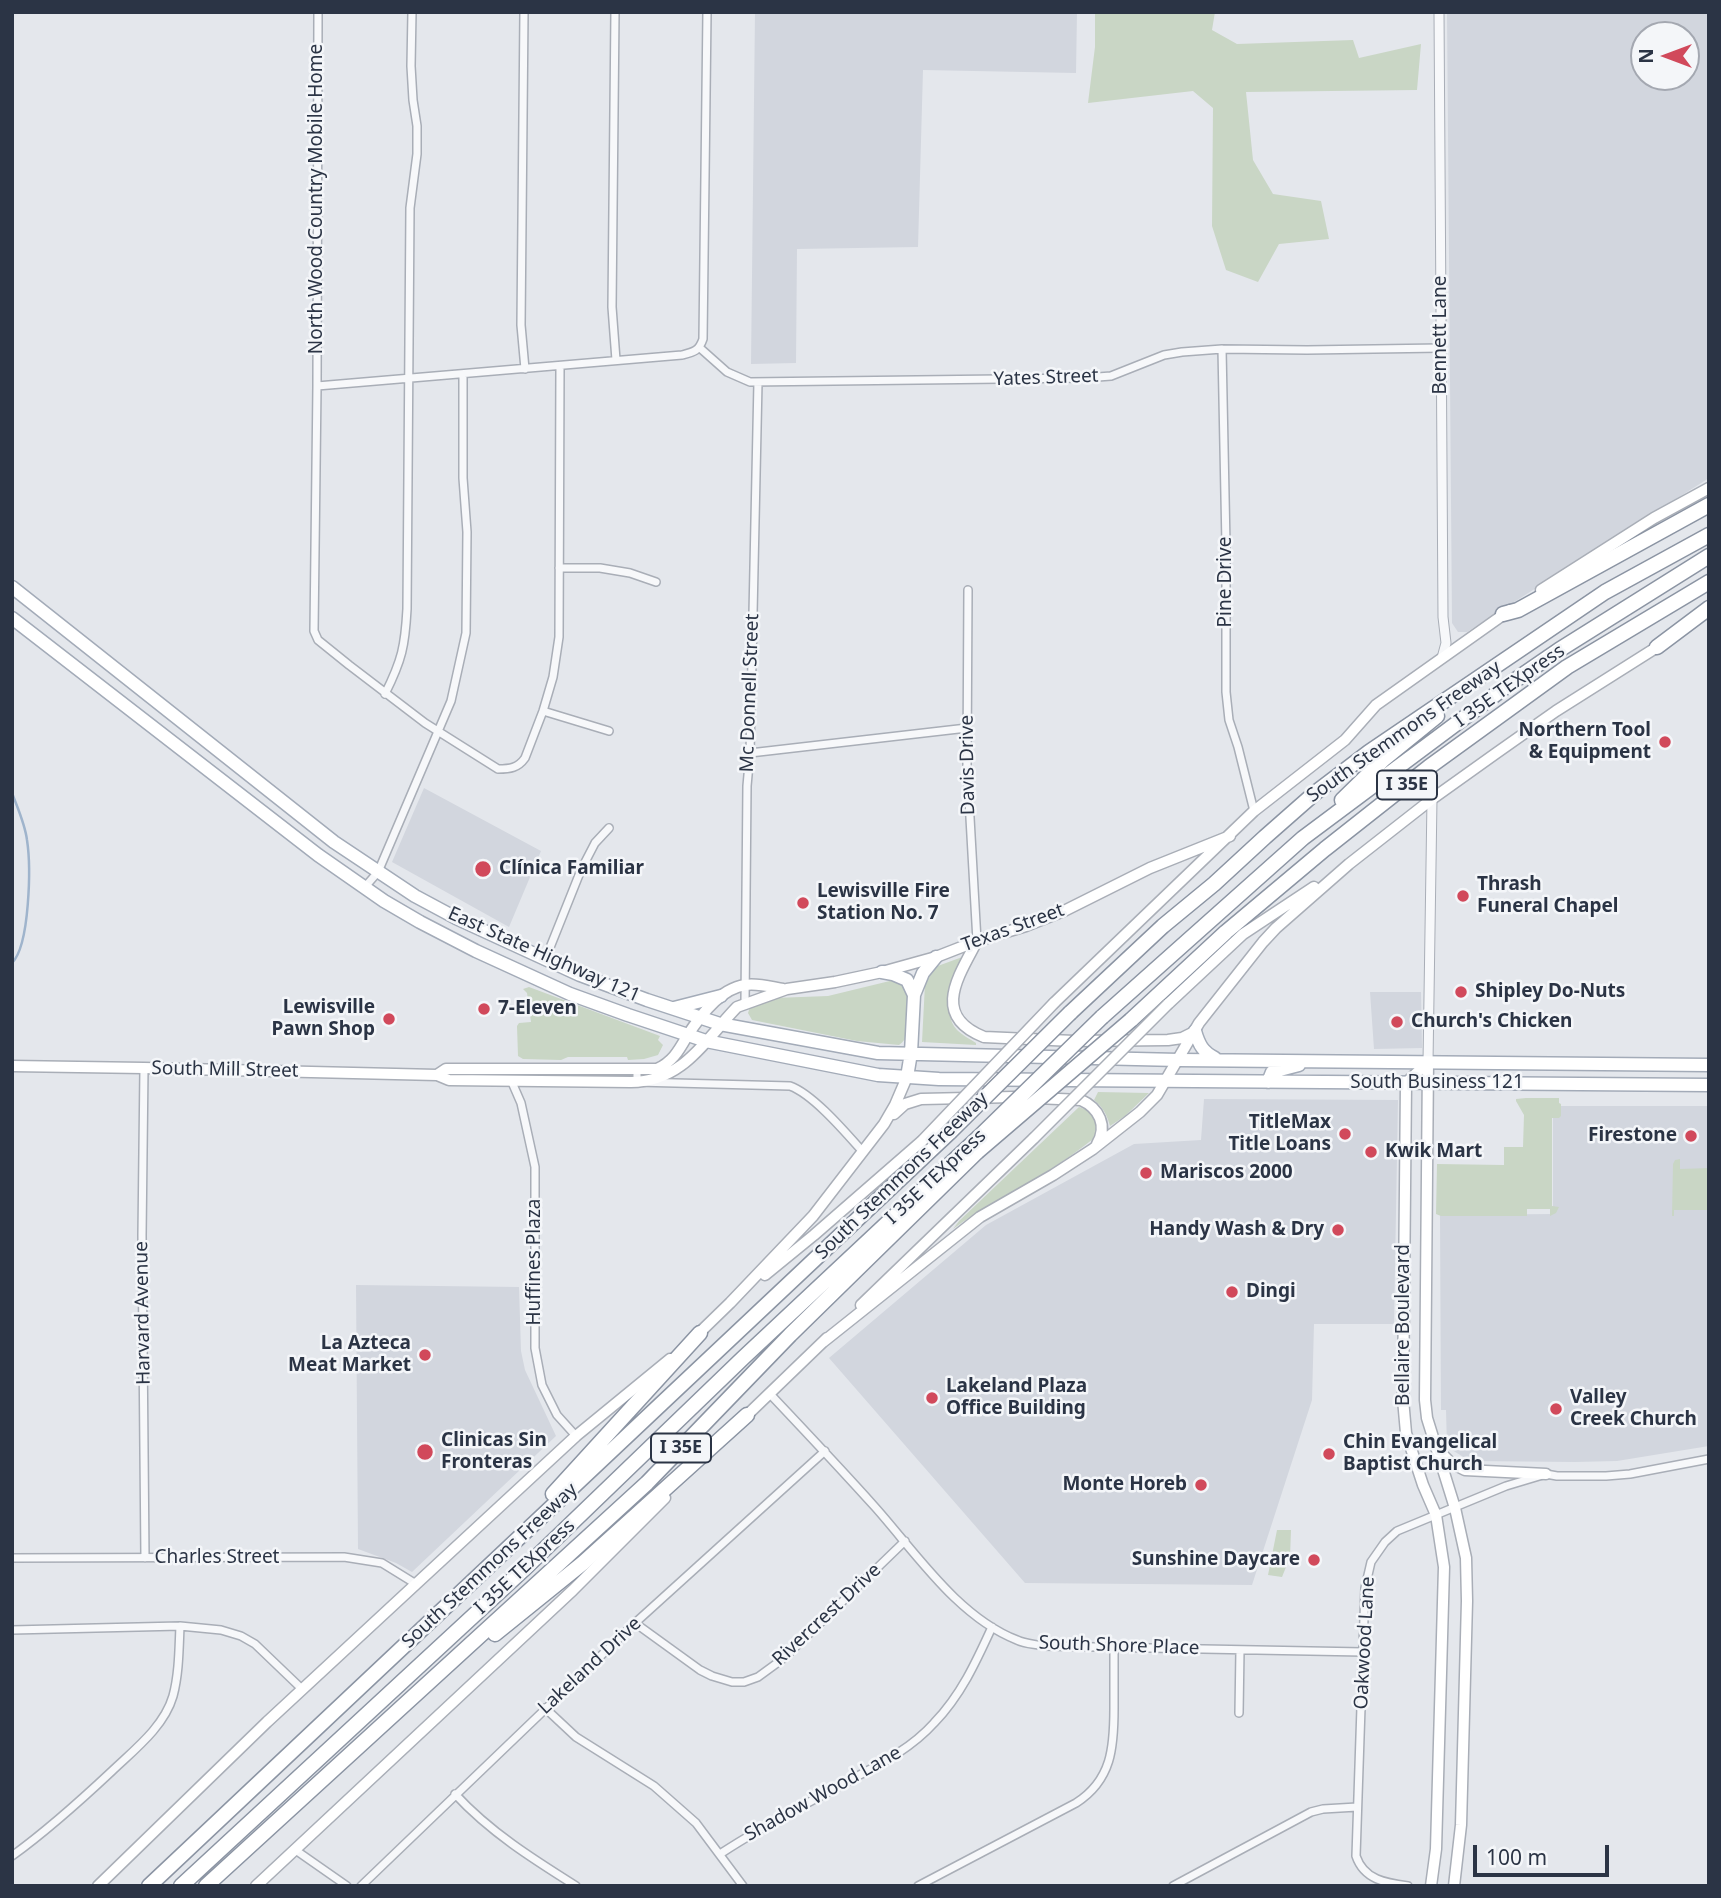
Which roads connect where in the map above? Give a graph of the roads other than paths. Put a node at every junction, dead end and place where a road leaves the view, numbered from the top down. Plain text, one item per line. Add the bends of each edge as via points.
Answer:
1 (318, 12) edge
2 (412, 12) edge
3 (524, 12) edge
4 (615, 12) edge
5 (707, 12) edge
6 (1439, 12) edge
7 (700, 348) junction
8 (1441, 348) junction
9 (1222, 349) junction
10 (617, 360) junction
11 (560, 366) junction
12 (525, 369) junction
13 (463, 374) junction
14 (410, 378) junction
15 (758, 382) junction
16 (317, 386) junction
17 (1709, 488) edge
18 (1709, 505) edge
19 (1709, 535) edge
20 (1709, 555) edge
21 (559, 568) junction
22 (656, 582) dead end
23 (1709, 582) edge
24 (12, 587) edge
25 (968, 590) dead end
26 (25, 597) junction
27 (1709, 608) edge
28 (1503, 614) junction
29 (1709, 614) edge
30 (12, 616) edge
31 (1657, 647) junction
32 (1442, 658) junction
33 (1508, 658) junction
34 (103, 659) junction
35 (84, 676) junction
36 (385, 694) junction
37 (544, 712) junction
38 (967, 729) junction
39 (437, 731) junction
40 (609, 731) dead end
41 (750, 753) junction
42 (239, 765) junction
43 (225, 784) junction
44 (1432, 799) junction
45 (1254, 811) junction
46 (609, 828) dead end
47 (1230, 836) junction
48 (1303, 838) junction
49 (1349, 864) junction
50 (378, 872) junction
51 (364, 888) junction
52 (977, 941) junction
53 (936, 957) junction
54 (545, 960) junction
55 (882, 972) junction
56 (746, 985) junction
57 (787, 989) junction
58 (914, 995) junction
59 (721, 996) junction
60 (745, 1003) junction
61 (673, 1008) junction
62 (701, 1017) junction
63 (720, 1024) junction
64 (1195, 1031) junction
65 (688, 1035) junction
66 (706, 1041) junction
67 (911, 1054) junction
68 (1179, 1060) junction
69 (1219, 1060) junction
70 (1312, 1060) junction
71 (1429, 1062) junction
72 (1708, 1065) edge
73 (12, 1066) edge
74 (144, 1068) junction
75 (636, 1070) junction
76 (511, 1074) junction
77 (907, 1077) junction
78 (637, 1082) junction
79 (1166, 1082) junction
80 (1268, 1082) junction
81 (1406, 1083) junction
82 (1429, 1083) junction
83 (1708, 1085) edge
84 (884, 1124) junction
85 (977, 1145) junction
86 (1093, 1149) junction
87 (863, 1152) junction
88 (730, 1304) junction
89 (1403, 1328) junction
90 (1426, 1329) junction
91 (700, 1333) junction
92 (790, 1335) junction
93 (823, 1342) junction
94 (770, 1394) junction
95 (747, 1415) junction
96 (576, 1436) junction
97 (1435, 1447) junction
98 (825, 1451) junction
99 (1709, 1459) edge
100 (1546, 1474) junction
101 (611, 1484) junction
102 (1455, 1508) junction
103 (1436, 1515) junction
104 (905, 1541) junction
105 (12, 1558) edge
106 (145, 1558) junction
107 (416, 1584) junction
108 (467, 1588) junction
109 (635, 1623) junction
110 (180, 1626) junction
111 (992, 1627) junction
112 (12, 1630) edge
113 (1114, 1648) junction
114 (1240, 1650) junction
115 (1363, 1652) junction
116 (303, 1690) junction
117 (545, 1708) junction
118 (1239, 1713) dead end
119 (375, 1733) junction
120 (455, 1794) junction
121 (1357, 1807) junction
122 (214, 1825) junction
123 (294, 1849) junction
124 (720, 1854) junction
125 (12, 1856) edge
126 (98, 1886) edge
127 (142, 1886) edge
128 (149, 1886) edge
129 (181, 1886) edge
130 (206, 1886) edge
131 (256, 1886) edge
132 (347, 1886) edge
133 (360, 1886) edge
134 (576, 1886) edge
135 (743, 1886) edge
136 (918, 1886) edge
137 (1172, 1886) edge
138 (1408, 1886) edge
139 (1432, 1886) edge
140 (1454, 1886) edge

1 - 16 street, North Wood Country Mobile Home
2 - 14 street via 417,154 410,208
3 - 12 street via 521,325
4 - 10 street via 612,307
5 - 7 street
6 - 8 street, Bennett Lane
7 - 10 street via 682,355
7 - 15 street, Yates Street via 727,372
8 - 9 street, Yates Street
8 - 32 street, Bennett Lane via 1446,643
9 - 15 street, Yates Street via 1173,354 1111,376 1085,378
9 - 45 street, Pine Drive via 1226,692
10 - 11 street
11 - 12 street
11 - 21 street, North Wood Country Mobile Home
12 - 13 street
13 - 14 street
13 - 39 street via 466,633 451,701
14 - 16 street
14 - 36 street via 405,640
15 - 41 street, Mc Donnell Street
16 - 36 street, North Wood Country Mobile Home via 314,631 318,640
17 - 28 main road, South Stemmons Freeway
18 - 28 highway
19 - 33 highway, South Stemmons Freeway / I 35E via 1605,592
20 - 48 highway, I 35E TEXpress via 1508,685
21 - 22 street via 600,568
21 - 37 street, North Wood Country Mobile Home via 559,637
23 - 85 highway, South Stemmons Freeway / I 35E, bridge via 1567,667 1429,767 1325,849 1131,1020
24 - 26 main road, East State Highway 121
25 - 38 street, Davis Drive
26 - 30 main road
26 - 34 main road, East State Highway 121
27 - 31 highway
28 - 32 main road, South Stemmons Freeway
29 - 31 main road
30 - 35 main road, East State Highway 121
31 - 44 main road via 1556,711
32 - 45 main road, South Stemmons Freeway via 1376,705 1345,740
33 - 48 highway via 1384,759
33 - 108 highway, South Stemmons Freeway / I 35E, bridge via 1315,793 1163,926
34 - 35 main road
34 - 42 main road, East State Highway 121
35 - 43 main road, East State Highway 121
36 - 39 street, North Wood Country Mobile Home
37 - 39 street, North Wood Country Mobile Home via 525,758 512,769 492,766
37 - 40 street
38 - 41 street
38 - 52 street, Davis Drive
39 - 50 street
41 - 56 street, Mc Donnell Street
42 - 43 main road
42 - 50 main road, East State Highway 121
43 - 51 main road, East State Highway 121
44 - 49 main road
44 - 71 street, Bellaire Boulevard
45 - 47 main road, South Stemmons Freeway
46 - 54 street via 581,870
47 - 52 main road, Texas Street via 1150,868 1064,911
47 - 88 main road, South Stemmons Freeway, bridge via 1054,1003 922,1141
48 - 85 highway, I 35E TEXpress, bridge via 1102,1017
49 - 64 main road via 1263,942
49 - 93 main road, bridge via 1243,934
50 - 51 street
50 - 54 main road, East State Highway 121 via 456,918
51 - 65 main road, East State Highway 121 via 518,971
52 - 53 main road, Texas Street
52 - 64 main road via 952,998 957,1018 971,1032 984,1037 1168,1040
53 - 55 main road, Texas Street
53 - 58 main road
54 - 61 main road, East State Highway 121
55 - 57 main road, Texas Street
55 - 58 main road via 907,980
56 - 57 main road, Texas Street
56 - 59 main road, Texas Street
56 - 60 street, Mc Donnell Street
57 - 60 main road, Texas Street
58 - 67 main road
59 - 61 main road
59 - 62 main road, Texas Street
60 - 63 main road, Texas Street
61 - 62 main road, East State Highway 121
62 - 63 main road, East State Highway 121
62 - 65 main road, South Mill Street
63 - 66 main road, South Mill Street
63 - 67 main road, East State Highway 121 via 878,1053
64 - 68 main road
64 - 69 main road via 1205,1053
65 - 66 main road, East State Highway 121
65 - 75 main road, South Mill Street via 667,1065
66 - 77 main road, East State Highway 121
66 - 78 main road, South Mill Street via 676,1070
67 - 68 main road, East State Highway 121
67 - 77 main road
68 - 69 main road, South Business 121
68 - 79 main road
69 - 70 main road, South Business 121
70 - 71 main road, South Business 121
70 - 80 main road via 1272,1072
71 - 72 main road, South Business 121
71 - 81 main road
71 - 82 main road, Bellaire Boulevard
72 - 83 main road
73 - 74 main road, South Mill Street
74 - 76 main road, South Mill Street via 437,1075 446,1069
74 - 106 street, Harvard Avenue
75 - 76 main road, South Mill Street
75 - 78 street
76 - 78 main road, South Mill Street
76 - 96 street, Huffines Plaza via 534,1167 534,1348 542,1385 557,1415
77 - 79 main road, East State Highway 121
77 - 84 main road, South Stemmons Freeway
78 - 87 street, South Mill Street via 790,1086 812,1099
79 - 80 main road, South Business 121
79 - 86 main road via 1140,1112
80 - 81 main road, South Business 121
81 - 82 main road, South Business 121
81 - 89 main road, Bellaire Boulevard
82 - 83 main road, South Business 121
82 - 90 main road, Bellaire Boulevard
84 - 86 main road via 905,1104 921,1099 1081,1100 1095,1109 1101,1122 1102,1136
84 - 87 main road, South Stemmons Freeway
85 - 92 highway, South Stemmons Freeway / I 35E
85 - 101 highway, I 35E TEXpress
86 - 93 main road via 980,1217
87 - 88 main road, South Stemmons Freeway via 813,1216
88 - 91 main road, South Stemmons Freeway
89 - 90 main road
89 - 103 main road, Bellaire Boulevard via 1406,1433
90 - 97 main road, Bellaire Boulevard via 1425,1400
91 - 96 main road, South Stemmons Freeway
91 - 108 highway
92 - 101 highway via 760,1349
92 - 119 highway, South Stemmons Freeway / I 35E via 647,1483
93 - 94 main road
94 - 95 main road
94 - 98 street, South Shore Place
95 - 119 highway via 583,1563
95 - 123 main road via 573,1590
96 - 107 main road, South Stemmons Freeway
97 - 100 main road via 1465,1470
97 - 102 main road, Bellaire Boulevard
98 - 104 street, South Shore Place
98 - 109 street, Lakeland Drive
99 - 100 street, Oakwood Lane via 1630,1474
100 - 102 street, Oakwood Lane
101 - 129 highway, I 35E TEXpress
102 - 103 street, Oakwood Lane
102 - 140 main road, Bellaire Boulevard via 1466,1558 1467,1601 1461,1825
103 - 115 street, Oakwood Lane via 1397,1531 1371,1562 1365,1588
103 - 139 main road, Bellaire Boulevard via 1444,1594
104 - 109 street, Rivercrest Drive via 784,1658 744,1682 700,1670
104 - 111 street, South Shore Place via 967,1609
105 - 106 street, Charles Street
106 - 107 street, Charles Street via 344,1557 382,1563
107 - 116 main road, South Stemmons Freeway
108 - 122 highway, South Stemmons Freeway / I 35E
109 - 117 street, Lakeland Drive
110 - 112 street
110 - 116 street via 241,1636
110 - 125 street via 172,1698 154,1728 80,1801
111 - 113 street, South Shore Place via 1018,1641 1043,1646
111 - 124 street, Shadow Wood Lane via 968,1679 918,1739
113 - 114 street, South Shore Place
113 - 136 street via 1112,1749 1094,1789 1076,1803
114 - 115 street, South Shore Place
114 - 118 street
115 - 121 street, Oakwood Lane
116 - 126 main road, South Stemmons Freeway
117 - 120 street, Lakeland Drive
117 - 124 street via 576,1737 654,1786 696,1823
119 - 130 highway, South Stemmons Freeway / I 35E
120 - 133 street, Lakeland Drive
120 - 134 street via 494,1830
121 - 137 street via 1311,1812
121 - 138 street, Oakwood Lane via 1358,1863 1369,1876
122 - 127 highway
122 - 128 highway, South Stemmons Freeway / I 35E
123 - 131 main road
123 - 132 street
124 - 135 street

